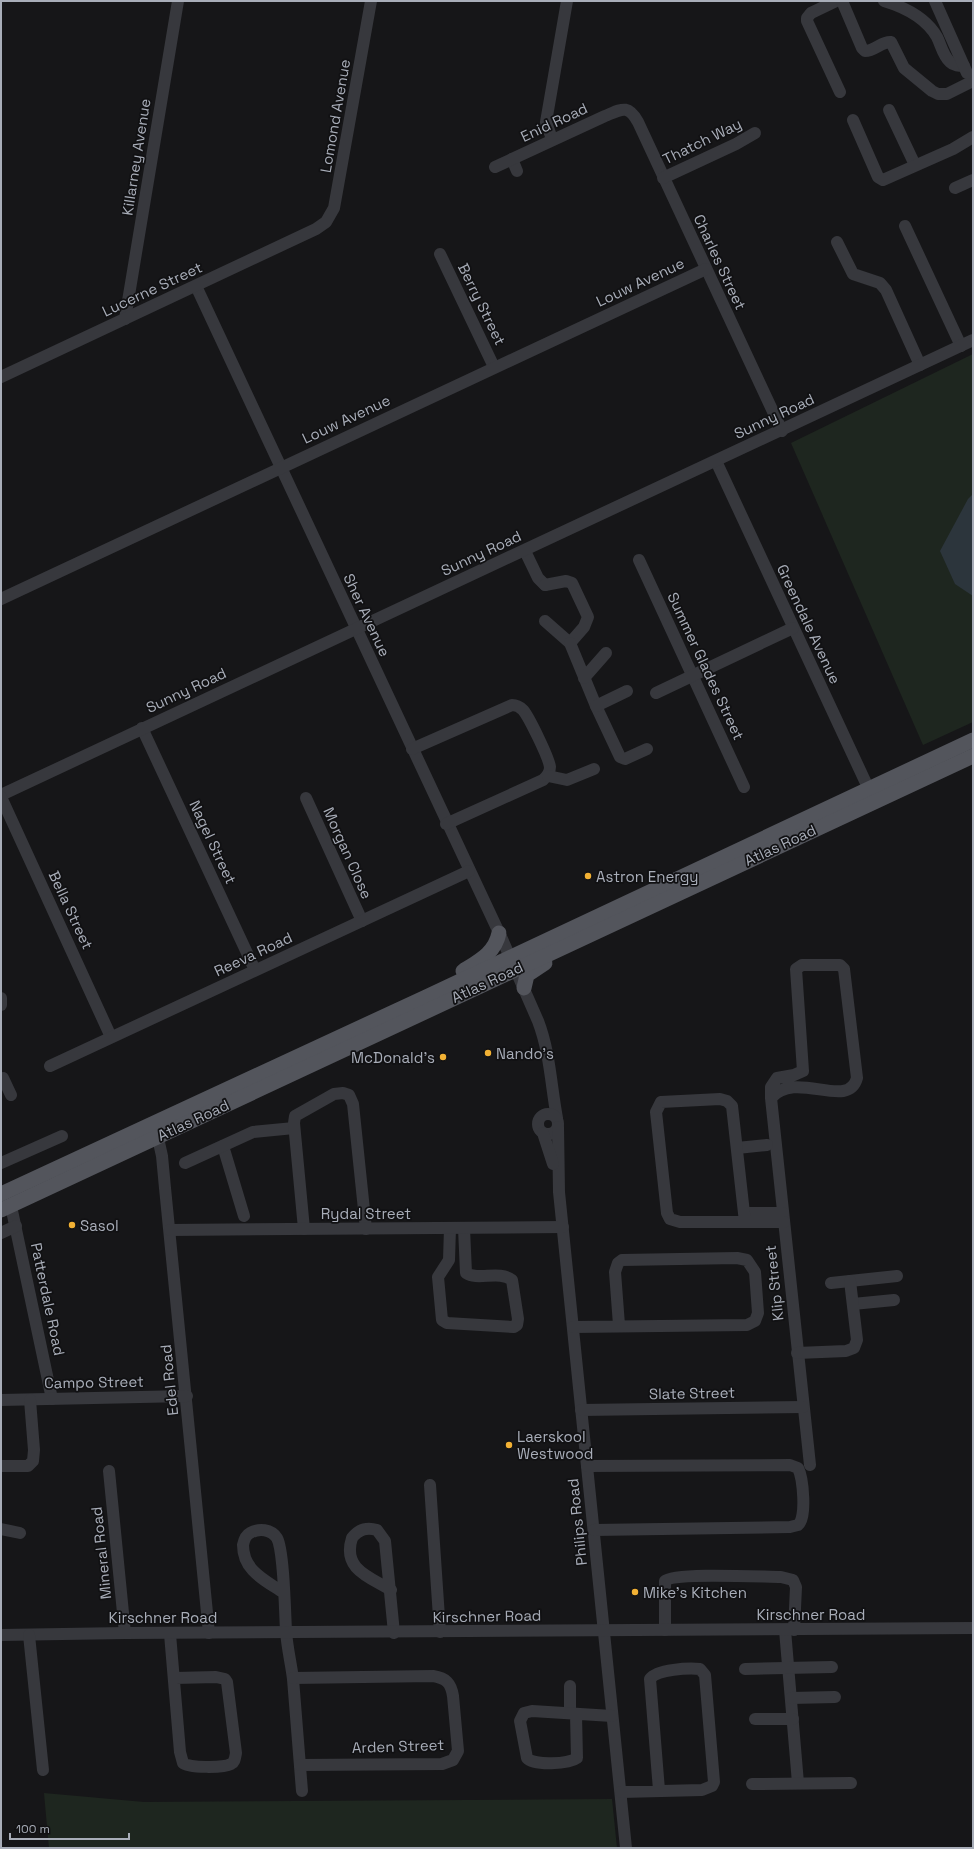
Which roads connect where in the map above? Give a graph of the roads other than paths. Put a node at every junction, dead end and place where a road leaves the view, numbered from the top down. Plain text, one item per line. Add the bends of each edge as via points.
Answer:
1 (178, 1) edge
2 (371, 1) edge
3 (567, 1) edge
4 (836, 1) edge
5 (842, 1) edge
6 (884, 1) edge
7 (934, 1) edge
8 (964, 66) junction
9 (972, 84) edge
10 (840, 92) dead end
11 (628, 110) joint
12 (889, 110) dead end
13 (853, 120) dead end
14 (755, 133) dead end
15 (973, 137) edge
16 (552, 139) junction
17 (512, 159) junction
18 (915, 165) junction
19 (495, 167) dead end
20 (518, 171) dead end
21 (663, 178) junction
22 (973, 180) edge
23 (955, 188) dead end
24 (905, 226) dead end
25 (316, 229) joint
26 (837, 242) dead end
27 (440, 254) dead end
28 (706, 269) junction
29 (196, 286) junction
30 (125, 319) junction
31 (973, 340) edge
32 (961, 346) junction
33 (920, 365) junction
34 (494, 367) junction
35 (1, 377) edge
36 (782, 431) junction
37 (716, 460) junction
38 (280, 469) junction
39 (528, 549) junction
40 (639, 560) dead end
41 (1, 599) edge
42 (545, 621) dead end
43 (793, 628) junction
44 (356, 629) junction
45 (570, 643) junction
46 (606, 653) dead end
47 (693, 676) junction
48 (584, 678) junction
49 (627, 690) dead end
50 (656, 694) dead end
51 (596, 706) junction
52 (142, 728) junction
53 (973, 740) edge
54 (412, 749) junction
55 (647, 749) dead end
56 (973, 756) edge
57 (594, 769) dead end
58 (548, 776) junction
59 (744, 787) dead end
60 (872, 795) junction
61 (1, 796) edge
62 (306, 798) dead end
63 (446, 824) junction
64 (469, 871) junction
65 (362, 921) junction
66 (498, 933) junction
67 (575, 942) junction
68 (512, 963) junction
69 (255, 970) junction
70 (524, 988) junction
71 (426, 997) junction
72 (1, 998) edge
73 (1, 1005) edge
74 (111, 1037) junction
75 (547, 1058) junction
76 (50, 1066) dead end
77 (2, 1077) edge
78 (11, 1095) dead end
79 (771, 1098) junction
80 (542, 1115) junction
81 (557, 1123) junction
82 (294, 1128) junction
83 (156, 1130) junction
84 (543, 1133) junction
85 (62, 1136) dead end
86 (767, 1145) dead end
87 (223, 1146) junction
88 (738, 1148) junction
89 (185, 1163) dead end
90 (1, 1164) edge
91 (559, 1192) junction
92 (1, 1194) edge
93 (6, 1208) edge
94 (244, 1216) dead end
95 (783, 1217) junction
96 (745, 1218) junction
97 (16, 1226) junction
98 (563, 1227) junction
99 (450, 1228) junction
100 (464, 1228) junction
101 (304, 1229) junction
102 (366, 1229) junction
103 (170, 1230) junction
104 (1, 1233) edge
105 (897, 1276) dead end
106 (850, 1281) junction
107 (831, 1283) dead end
108 (894, 1300) dead end
109 (853, 1304) junction
110 (619, 1325) junction
111 (573, 1327) junction
112 (797, 1353) junction
113 (187, 1396) junction
114 (52, 1399) junction
115 (1, 1400) edge
116 (30, 1400) junction
117 (803, 1407) junction
118 (582, 1410) junction
119 (810, 1465) dead end
120 (1, 1466) edge
121 (587, 1466) junction
122 (109, 1471) dead end
123 (430, 1485) dead end
124 (1, 1529) edge
125 (594, 1530) junction
126 (20, 1533) dead end
127 (391, 1590) junction
128 (284, 1593) junction
129 (973, 1628) edge
130 (604, 1630) junction
131 (664, 1630) junction
132 (789, 1630) junction
133 (440, 1632) junction
134 (125, 1633) junction
135 (209, 1633) junction
136 (286, 1633) junction
137 (394, 1633) junction
138 (170, 1634) junction
139 (1, 1635) edge
140 (30, 1635) junction
141 (788, 1667) junction
142 (832, 1667) dead end
143 (746, 1669) dead end
144 (175, 1678) junction
145 (293, 1678) junction
146 (570, 1686) dead end
147 (835, 1697) dead end
148 (791, 1698) junction
149 (573, 1713) junction
150 (612, 1716) junction
151 (755, 1719) dead end
152 (793, 1719) junction
153 (300, 1765) junction
154 (43, 1770) dead end
155 (851, 1783) dead end
156 (752, 1784) dead end
157 (798, 1784) junction
158 (660, 1790) junction
159 (302, 1791) dead end
160 (621, 1792) junction
161 (626, 1848) edge

1 - 30 street, Killarney Avenue
2 - 25 street, Lomond Avenue via 334,208 326,222
3 - 16 street via 546,117
4 - 10 street via 811,13 807,21
5 - 9 street via 865,51 891,42 904,68 920,83 938,94 951,93
6 - 8 street via 903,7 916,15 935,34 948,61 954,65
7 - 8 street
8 - 9 street
11 - 16 street, Enid Road via 620,110
11 - 21 street, Charles Street via 638,122
12 - 18 street
13 - 18 street via 878,177 886,179
14 - 21 street, Thatch Way
15 - 18 street via 953,149
16 - 17 street, Enid Road
17 - 19 street, Enid Road
17 - 20 street
21 - 28 street, Charles Street
22 - 23 street
24 - 32 street
25 - 29 street, Lucerne Street
26 - 33 street via 853,274 880,283 886,290
27 - 34 street, Berry Street
28 - 34 street, Louw Avenue
28 - 36 street, Charles Street
29 - 30 street, Lucerne Street
29 - 38 street, Sher Avenue
30 - 35 street, Lucerne Street
31 - 32 street, Sunny Road
32 - 33 street, Sunny Road
33 - 36 street, Sunny Road
34 - 38 street, Louw Avenue
36 - 37 street, Sunny Road
37 - 39 street, Sunny Road
37 - 43 street, Greendale Avenue
38 - 41 street, Louw Avenue
38 - 44 street, Sher Avenue
39 - 44 street, Sunny Road
39 - 45 street via 545,585 566,581 572,583 588,615 588,621
40 - 47 street, Summer Glades Street
42 - 45 street
43 - 47 street
43 - 60 street, Greendale Avenue
44 - 52 street, Sunny Road
44 - 54 street, Sher Avenue
45 - 48 street
46 - 48 street
47 - 50 street
47 - 59 street, Summer Glades Street
48 - 51 street
49 - 51 street
51 - 55 street via 622,759
52 - 61 street, Sunny Road
52 - 69 street, Nagel Street
53 - 60 main road, Atlas Road
54 - 58 street via 515,705 524,712 547,758 550,768
54 - 63 street, Sher Avenue
56 - 60 main road, Atlas Road
57 - 58 street via 567,780
58 - 63 street
60 - 67 main road, Atlas Road
60 - 68 main road, Atlas Road
61 - 74 street, Bella Street
62 - 65 street, Morgan Close
63 - 64 street, Sher Avenue
64 - 65 street, Reeva Road
64 - 66 street, Sher Avenue
65 - 69 street, Reeva Road
66 - 68 street, Sher Avenue
66 - 71 main road via 497,943 492,950
67 - 68 main road, Atlas Road
67 - 70 main road via 530,972
68 - 70 street, Philips Road
68 - 71 main road, Atlas Road
68 - 83 main road, Atlas Road
69 - 74 street, Reeva Road
70 - 75 street, Philips Road via 543,1033
71 - 83 main road, Atlas Road
72 - 73 street
74 - 76 street, Reeva Road
75 - 80 street, Philips Road via 546,1098
75 - 81 street, Philips Road
77 - 78 street
79 - 79 street, Klip Street via 774,1080 803,1071 796,969 802,965 840,965 844,969 857,1078 855,1083 846,1091 824,1091 801,1086 785,1088
79 - 95 street, Klip Street
80 - 81 street via 551,1114
80 - 84 street via 538,1126
81 - 84 street via 551,1134
81 - 91 street, Philips Road
82 - 87 street via 253,1132
82 - 101 street
82 - 102 street via 297,1114 334,1094 343,1093 352,1098
83 - 92 main road, Atlas Road
83 - 93 main road, Atlas Road
83 - 103 street, Edel Road via 162,1156
84 - 91 street, Philips Road via 550,1149
85 - 90 street
86 - 88 street
87 - 89 street
87 - 94 street
88 - 96 street
88 - 96 street via 733,1109 727,1101 697,1099 661,1102 658,1106 656,1112 668,1216 676,1222
91 - 98 street, Philips Road
93 - 97 street, Patterdale Road
95 - 96 street
95 - 112 street, Klip Street
97 - 104 street
97 - 114 street, Patterdale Road
98 - 100 street, Rydal Street
98 - 111 street, Philips Road
99 - 100 street, Rydal Street
99 - 100 street via 449,1260 438,1277 442,1320 447,1323 514,1327 518,1319 512,1280 466,1273
99 - 102 street, Rydal Street
101 - 102 street, Rydal Street
101 - 103 street, Rydal Street
103 - 113 street, Edel Road
105 - 106 street
106 - 107 street
106 - 109 street
108 - 109 street
109 - 112 street via 857,1340 854,1348 846,1351
110 - 110 street via 752,1323 758,1313 753,1267 747,1260 737,1258 622,1260 615,1272
110 - 111 street
111 - 118 street, Philips Road
112 - 117 street, Klip Street
113 - 114 street, Campo Street
113 - 135 street, Edel Road
114 - 116 street, Campo Street
115 - 116 street, Campo Street
116 - 120 street via 33,1461 28,1466
117 - 118 street, Slate Street
117 - 119 street, Klip Street
118 - 121 street, Philips Road
121 - 125 street, Philips Road
121 - 125 street via 790,1466 798,1468 801,1475 802,1519 801,1523 794,1526
122 - 134 street, Mineral Road
123 - 133 street
124 - 126 street
125 - 130 street, Philips Road
127 - 127 street via 385,1541 377,1530 361,1530 352,1538 351,1560 360,1571
127 - 137 street
128 - 128 street via 279,1542 276,1536 265,1530 252,1532 247,1535 244,1542 248,1567
128 - 136 street
129 - 132 street, Kirschner Road
130 - 131 street, Kirschner Road
130 - 133 street, Kirschner Road
130 - 150 street, Philips Road
131 - 132 street, Kirschner Road
131 - 132 street via 665,1581 672,1577 695,1576 781,1577 793,1580 796,1587
132 - 141 street
133 - 137 street, Kirschner Road
134 - 138 street, Kirschner Road
134 - 140 street, Kirschner Road
135 - 136 street, Kirschner Road
135 - 138 street, Kirschner Road
136 - 137 street, Kirschner Road
136 - 145 street
138 - 144 street
139 - 140 street, Kirschner Road
140 - 154 street
141 - 142 street
141 - 143 street
141 - 148 street
144 - 144 street via 183,1763 190,1766 222,1766 234,1762 236,1753 225,1679
145 - 153 street
145 - 153 street, Arden Street via 434,1676 445,1679 452,1688 458,1751 453,1760 442,1764
146 - 149 street
147 - 148 street
148 - 152 street
149 - 149 street via 532,1711 521,1716 525,1754 529,1761 565,1762 578,1758
149 - 150 street
150 - 160 street, Philips Road
151 - 152 street
152 - 157 street
153 - 159 street
155 - 157 street
156 - 157 street
158 - 158 street via 650,1679 656,1673 700,1670 705,1675 714,1782 712,1786 702,1790
158 - 160 street
160 - 161 street, Philips Road

